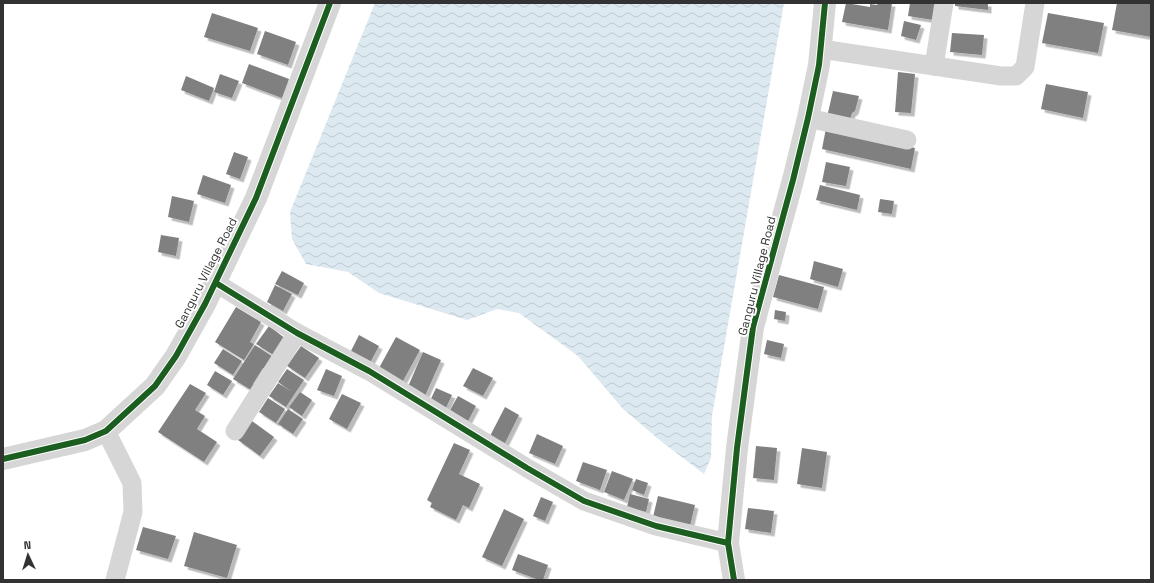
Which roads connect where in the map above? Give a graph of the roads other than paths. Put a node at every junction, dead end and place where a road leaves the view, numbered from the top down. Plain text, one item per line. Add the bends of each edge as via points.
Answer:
1 (330, 3) edge
2 (825, 3) edge
3 (944, 3) edge
4 (1035, 3) edge
5 (821, 49) junction
6 (934, 66) junction
7 (808, 118) junction
8 (907, 140) dead end
9 (216, 283) junction
10 (298, 333) junction
11 (106, 431) junction
12 (235, 431) dead end
13 (3, 459) edge
14 (728, 543) junction
15 (115, 580) edge
16 (734, 580) edge

1 - 9 street, Ganguru Village Road via 256,198
2 - 5 street, Ganguru Village Road
3 - 6 street
4 - 6 street via 1025,67 1016,76
5 - 6 street
5 - 7 street, Ganguru Village Road
7 - 8 street
7 - 14 street, Ganguru Village Road via 753,328 737,448
9 - 10 street
9 - 11 street, Ganguru Village Road via 176,356 154,386
10 - 12 street
10 - 14 street via 369,371 584,501 656,526
11 - 13 street, Ganguru Village Road via 85,440
11 - 15 street via 132,483 133,512
14 - 16 street, Ganguru Village Road

